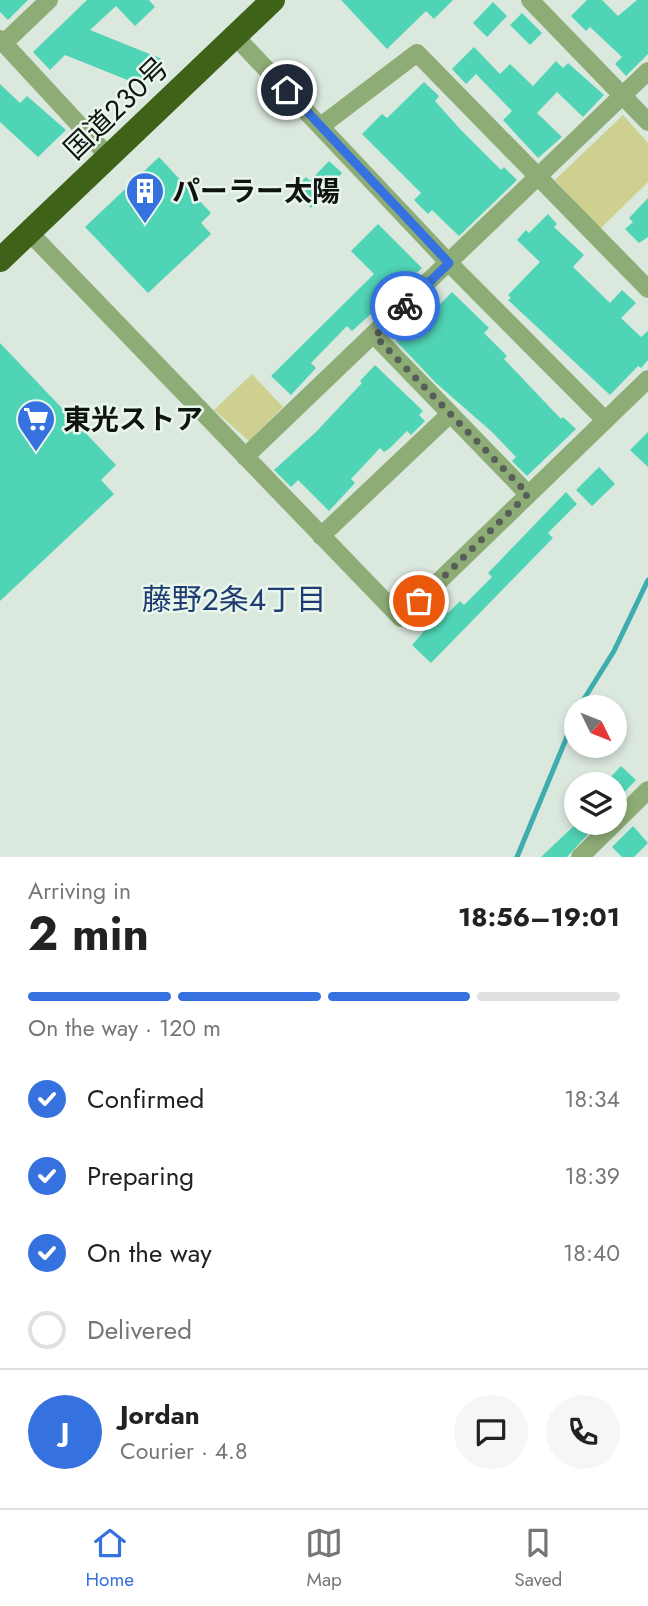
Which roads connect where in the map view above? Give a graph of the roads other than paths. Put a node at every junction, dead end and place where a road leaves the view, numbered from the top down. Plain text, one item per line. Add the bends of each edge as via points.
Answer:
1 (49, 0) edge
2 (273, 0) edge
3 (530, 0) edge
4 (235, 36) junction
5 (2, 41) edge
6 (648, 71) edge
7 (622, 96) junction
8 (648, 122) edge
9 (321, 126) junction
10 (108, 156) junction
11 (538, 176) junction
12 (29, 232) junction
13 (0, 260) edge
14 (449, 263) junction
15 (648, 289) edge
16 (375, 336) junction
17 (648, 379) edge
18 (450, 414) junction
19 (605, 420) junction
20 (245, 457) junction
21 (528, 494) junction
22 (321, 536) junction
23 (648, 790) edge
24 (580, 857) edge

1 - 5 street
2 - 4 highway, 国道230号
3 - 7 street
4 - 9 street
4 - 10 highway, 国道230号
5 - 10 street
6 - 7 street
7 - 8 street
7 - 11 street
9 - 11 street via 417,53
9 - 14 street
10 - 12 highway, 国道230号
11 - 14 street
11 - 15 street
12 - 13 highway, 国道230号
12 - 20 street
14 - 16 street
14 - 19 street
16 - 18 street
16 - 20 street
17 - 19 street
18 - 21 street
18 - 22 street
19 - 21 street
20 - 22 street
21 - 22 street via 401,618
23 - 24 street

